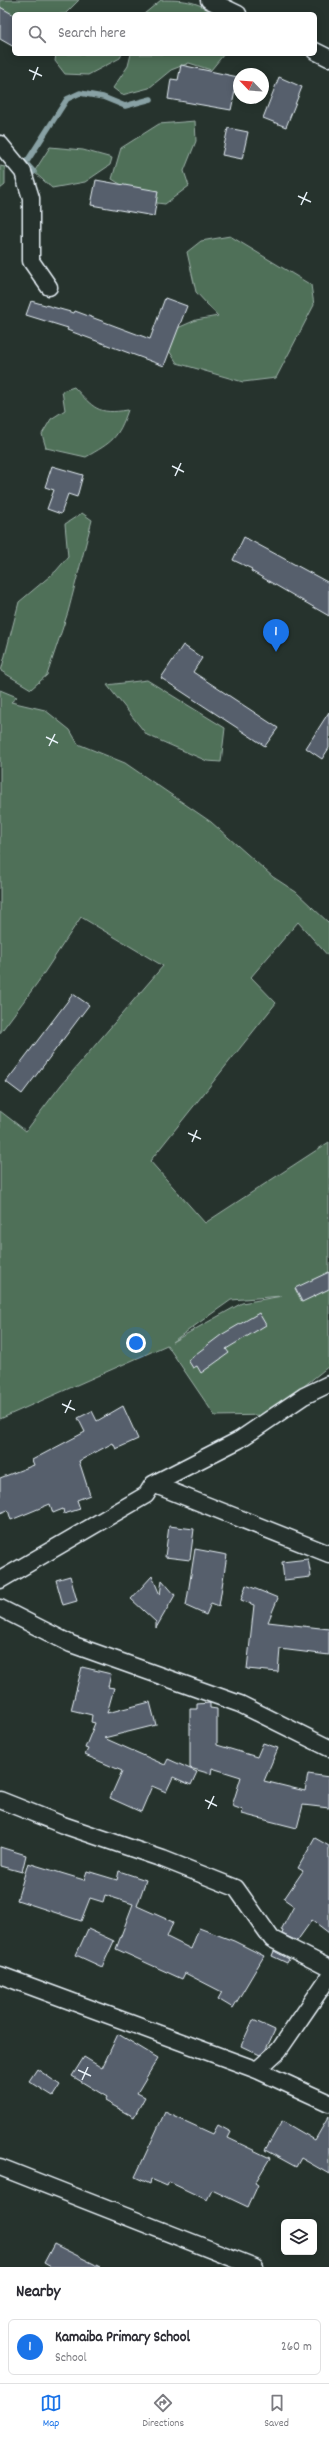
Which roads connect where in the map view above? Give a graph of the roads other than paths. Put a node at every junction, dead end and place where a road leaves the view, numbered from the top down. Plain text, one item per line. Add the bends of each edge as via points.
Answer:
1 (209, 0) edge
2 (234, 12) edge
3 (317, 52) edge
4 (329, 58) edge
5 (0, 144) edge
6 (49, 287) dead end
7 (329, 1384) edge
8 (153, 1484) junction
9 (329, 1554) edge
10 (0, 1580) edge
11 (0, 1608) edge
12 (329, 1748) edge
13 (0, 1800) edge
14 (329, 1968) edge
15 (0, 1975) edge
16 (329, 1977) edge
17 (257, 2070) junction
18 (329, 2103) edge
19 (0, 2167) edge
20 (255, 2267) edge

1 - 2 street
3 - 4 street
5 - 6 street via 23,172 32,198 31,261
7 - 8 street via 304,1396 239,1440
8 - 9 street
8 - 10 street via 146,1495
11 - 12 street via 71,1644 240,1704
13 - 14 street via 236,1888 272,1939
15 - 17 street
16 - 17 street via 279,2050
17 - 18 street
19 - 20 street

